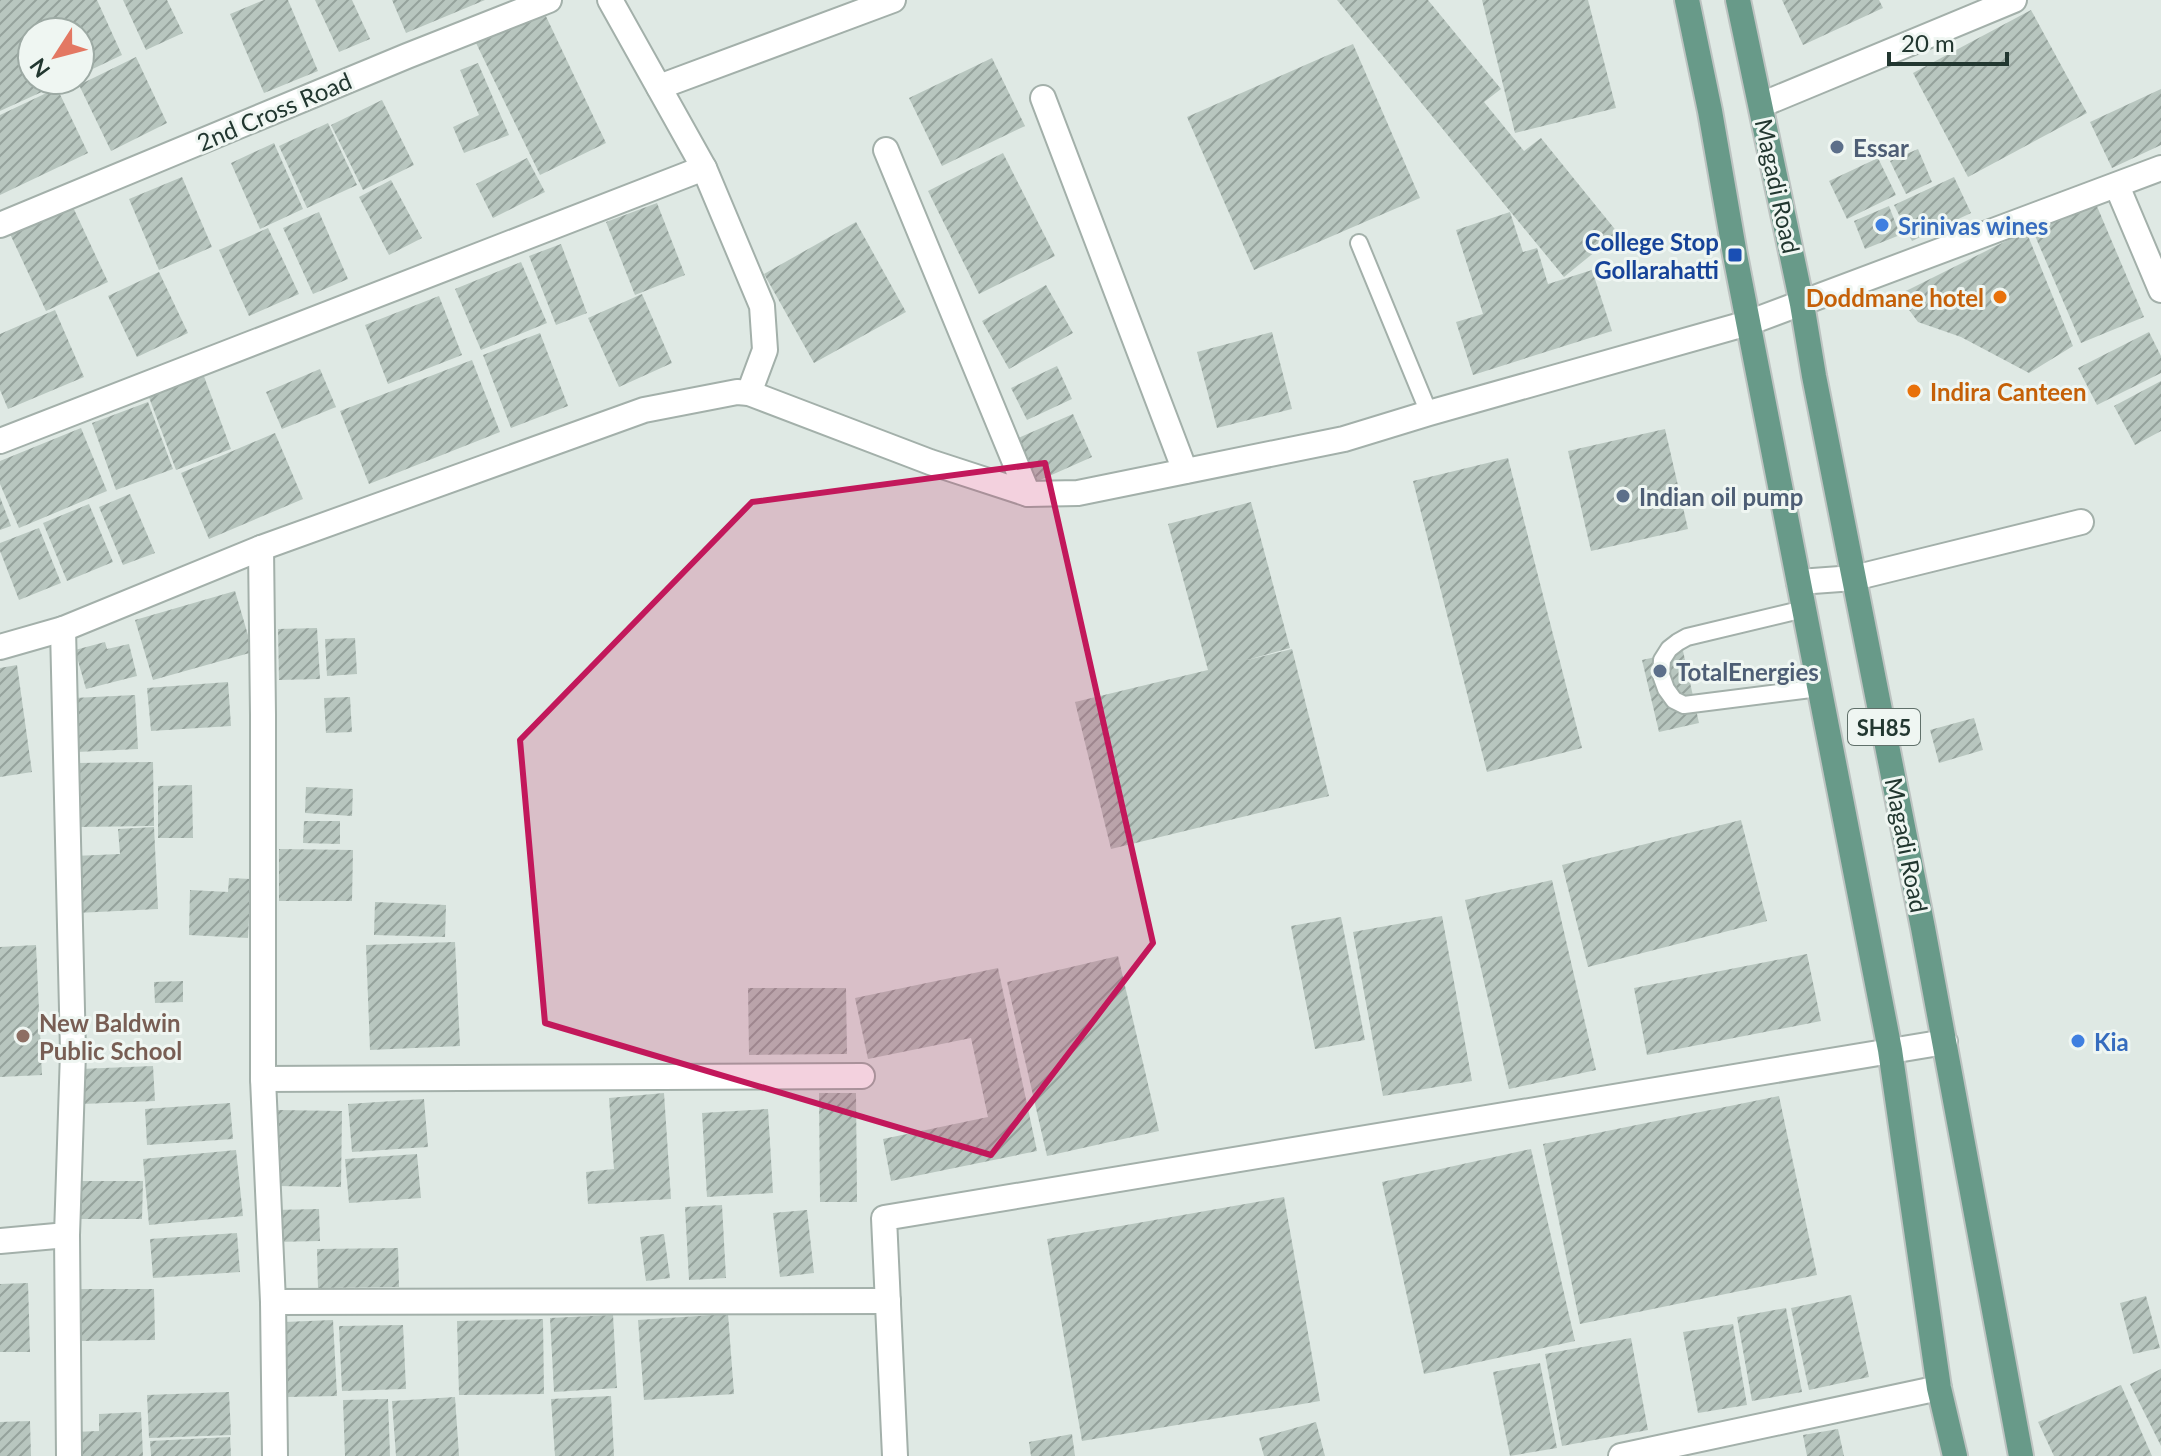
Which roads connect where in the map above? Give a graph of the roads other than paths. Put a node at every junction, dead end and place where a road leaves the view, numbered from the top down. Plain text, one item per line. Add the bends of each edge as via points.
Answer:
1 (549, 0) edge
2 (610, 0) edge
3 (893, 0) edge
4 (1687, 0) edge
5 (1738, 0) edge
6 (2014, 0) edge
7 (659, 87) junction
8 (1043, 98) dead end
9 (1761, 105) junction
10 (886, 150) dead end
11 (704, 168) junction
12 (2161, 168) edge
13 (2117, 186) junction
14 (0, 225) edge
15 (1359, 243) dead end
16 (2161, 290) edge
17 (1802, 304) junction
18 (1748, 323) junction
19 (749, 393) junction
20 (1429, 413) junction
21 (0, 441) edge
22 (1185, 471) junction
23 (1028, 494) junction
24 (2081, 522) dead end
25 (261, 548) junction
26 (1854, 578) junction
27 (1799, 582) junction
28 (1804, 609) junction
29 (63, 629) junction
30 (0, 647) edge
31 (1819, 688) junction
32 (1945, 1042) junction
33 (1890, 1050) junction
34 (862, 1076) dead end
35 (263, 1079) junction
36 (67, 1235) junction
37 (0, 1241) edge
38 (888, 1301) junction
39 (273, 1302) junction
40 (1939, 1388) junction
41 (69, 1456) edge
42 (275, 1456) edge
43 (895, 1456) edge
44 (1621, 1456) edge
45 (1955, 1456) edge
46 (2021, 1456) edge

1 - 14 street, 2nd Cross Road
2 - 7 street
3 - 7 street
4 - 18 main road, SH85
5 - 9 main road, Magadi Road / SH85
6 - 9 street
7 - 11 street
8 - 22 street
9 - 17 main road, Magadi Road / SH85
10 - 23 street
11 - 19 street via 762,306 765,350
11 - 21 street
12 - 13 street
13 - 16 street
13 - 17 street
15 - 20 lane
17 - 18 street
17 - 26 main road, Magadi Road / SH85
18 - 20 street
18 - 27 main road, SH85
19 - 23 street
19 - 25 street via 644,410
20 - 22 street via 1344,439
22 - 23 street via 1078,493
24 - 26 street
25 - 29 street
25 - 35 street
26 - 27 street
26 - 32 main road, Magadi Road / SH85
27 - 28 main road, SH85
28 - 31 main road, SH85
28 - 31 lane via 1687,637 1669,649 1661,675 1674,700 1684,705
29 - 30 street
29 - 36 street via 73,1052
31 - 33 main road, SH85
32 - 33 street
32 - 46 main road, Magadi Road / SH85
33 - 38 street via 884,1218
33 - 40 main road, SH85
34 - 35 street
35 - 39 street
36 - 37 street
36 - 41 street
38 - 39 street
38 - 43 street
39 - 42 street
40 - 44 street
40 - 45 main road, SH85

